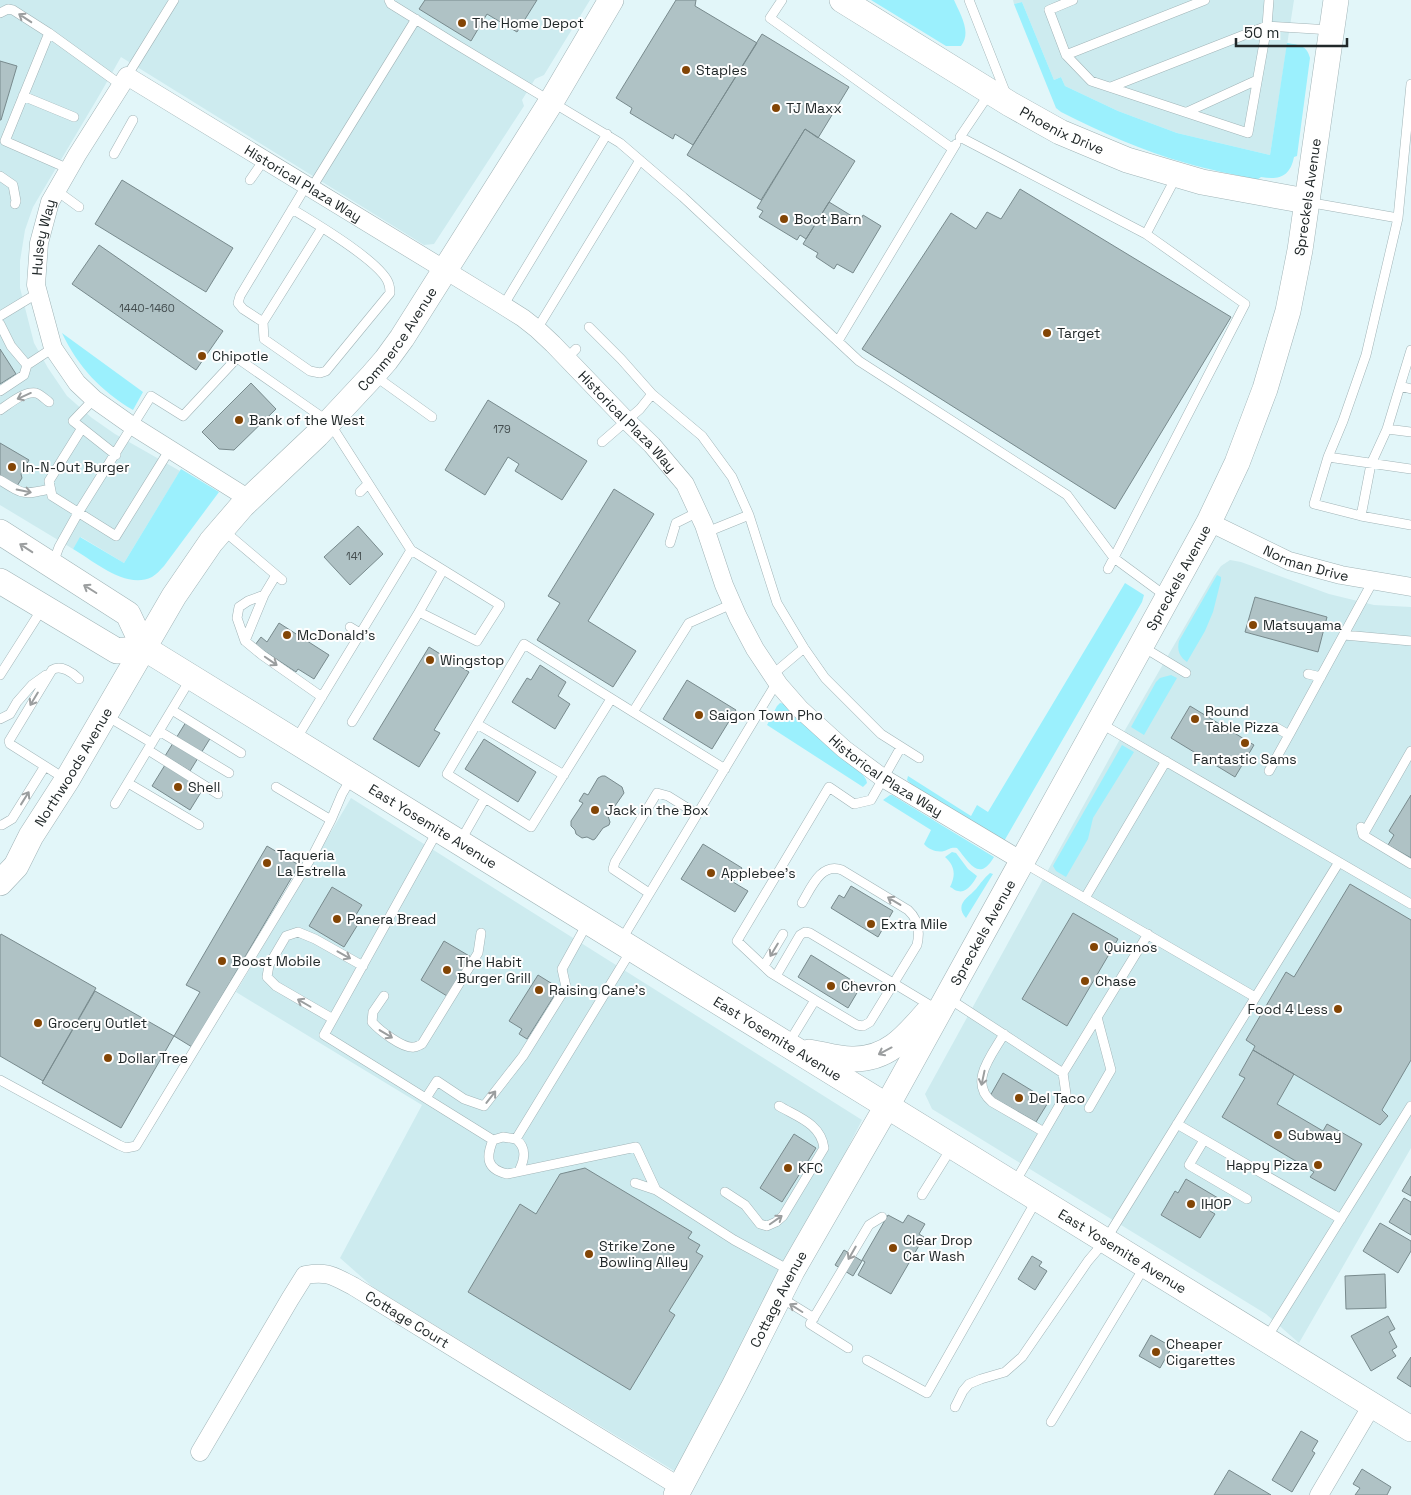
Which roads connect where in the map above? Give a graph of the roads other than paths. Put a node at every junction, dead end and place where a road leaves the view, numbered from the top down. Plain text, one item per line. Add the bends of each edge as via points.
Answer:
1 (174, 0) edge
2 (389, 0) edge
3 (611, 0) edge
4 (782, 0) edge
5 (969, 0) edge
6 (1073, 0) edge
7 (1205, 0) edge
8 (1269, 0) edge
9 (1336, 0) edge
10 (850, 2) edge
11 (0, 13) edge
12 (416, 19) junction
13 (1267, 26) junction
14 (1332, 30) junction
15 (48, 33) junction
16 (1066, 55) junction
17 (124, 80) junction
18 (1257, 80) junction
19 (1411, 84) edge
20 (1110, 88) junction
21 (23, 96) junction
22 (1000, 98) junction
23 (551, 102) junction
24 (1187, 112) junction
25 (74, 117) dead end
26 (133, 120) dead end
27 (607, 134) junction
28 (960, 138) junction
29 (3, 140) edge
30 (953, 149) junction
31 (114, 154) dead end
32 (264, 160) junction
33 (640, 160) junction
34 (69, 169) junction
35 (1177, 175) junction
36 (0, 176) edge
37 (250, 180) dead end
38 (309, 187) junction
39 (57, 191) junction
40 (1306, 202) junction
41 (14, 204) dead end
42 (79, 206) dead end
43 (292, 209) junction
44 (1398, 218) junction
45 (322, 228) junction
46 (1146, 234) junction
47 (445, 270) junction
48 (38, 293) junction
49 (503, 306) junction
50 (0, 316) edge
51 (263, 322) junction
52 (0, 324) edge
53 (590, 327) dead end
54 (537, 329) junction
55 (838, 341) junction
56 (53, 348) junction
57 (1411, 350) edge
58 (27, 365) junction
59 (372, 375) junction
60 (1400, 386) junction
61 (1411, 389) edge
62 (0, 391) edge
63 (652, 394) junction
64 (94, 399) junction
65 (49, 402) dead end
66 (0, 410) edge
67 (432, 417) dead end
68 (626, 420) junction
69 (329, 422) junction
70 (133, 426) junction
71 (82, 428) junction
72 (1387, 429) junction
73 (1411, 432) edge
74 (602, 442) dead end
75 (170, 449) junction
76 (116, 455) junction
77 (1328, 457) junction
78 (1371, 464) junction
79 (1411, 470) edge
80 (0, 480) edge
81 (368, 484) junction
82 (50, 489) junction
83 (360, 492) dead end
84 (249, 499) junction
85 (78, 512) junction
86 (698, 512) junction
87 (749, 515) junction
88 (1361, 516) junction
89 (1209, 522) junction
90 (1411, 525) edge
91 (223, 529) junction
92 (0, 532) edge
93 (707, 532) junction
94 (670, 543) dead end
95 (411, 550) junction
96 (1114, 558) junction
97 (52, 565) junction
98 (1108, 569) dead end
99 (443, 570) junction
100 (0, 580) edge
101 (1373, 580) junction
102 (1411, 587) edge
103 (264, 595) junction
104 (1168, 597) junction
105 (732, 604) junction
106 (44, 606) junction
107 (420, 612) junction
108 (350, 627) dead end
109 (360, 633) junction
110 (1344, 635) junction
111 (245, 641) junction
112 (1411, 641) edge
113 (1140, 646) junction
114 (144, 648) junction
115 (804, 648) junction
116 (50, 672) junction
117 (1186, 673) dead end
118 (1308, 674) dead end
119 (0, 675) edge
120 (1321, 677) junction
121 (191, 678) junction
122 (775, 678) junction
123 (79, 679) dead end
124 (322, 697) junction
125 (612, 699) junction
126 (172, 710) junction
127 (633, 712) junction
128 (105, 715) junction
129 (0, 719) edge
130 (352, 722) dead end
131 (1098, 722) junction
132 (477, 724) junction
133 (1275, 727) dead end
134 (159, 731) junction
135 (1289, 735) junction
136 (295, 741) junction
137 (150, 746) junction
138 (902, 747) junction
139 (1411, 751) edge
140 (242, 753) dead end
141 (919, 758) dead end
142 (1166, 761) junction
143 (45, 766) junction
144 (725, 769) junction
145 (1269, 771) dead end
146 (229, 773) dead end
147 (564, 775) junction
148 (352, 777) junction
149 (883, 778) junction
150 (67, 780) junction
151 (128, 783) junction
152 (276, 787) dead end
153 (218, 794) dead end
154 (485, 798) junction
155 (115, 804) dead end
156 (697, 814) junction
157 (331, 820) junction
158 (0, 825) edge
159 (199, 826) dead end
160 (449, 836) junction
161 (1022, 861) junction
162 (1339, 862) junction
163 (1411, 864) edge
164 (0, 883) edge
165 (650, 893) junction
166 (1085, 898) junction
167 (802, 903) dead end
168 (1411, 904) edge
169 (588, 922) junction
170 (481, 933) dead end
171 (783, 934) dead end
172 (1148, 934) junction
173 (626, 946) junction
174 (362, 966) junction
175 (764, 966) junction
176 (776, 976) junction
177 (892, 984) junction
178 (945, 995) junction
179 (384, 996) dead end
180 (1255, 997) junction
181 (815, 1000) junction
182 (1097, 1018) junction
183 (333, 1019) junction
184 (1004, 1034) junction
185 (791, 1047) junction
186 (1063, 1073) junction
187 (0, 1080) edge
188 (426, 1098) junction
189 (779, 1106) dead end
190 (887, 1106) junction
191 (1411, 1106) edge
192 (1089, 1108) dead end
193 (1177, 1124) junction
194 (1044, 1132) junction
195 (516, 1139) junction
196 (493, 1140) junction
197 (1204, 1140) junction
198 (952, 1146) junction
199 (594, 1156) junction
200 (603, 1164) dead end
201 (519, 1171) junction
202 (636, 1183) dead end
203 (1014, 1184) junction
204 (656, 1190) junction
205 (725, 1192) dead end
206 (922, 1195) dead end
207 (1037, 1198) junction
208 (1247, 1199) dead end
209 (882, 1217) dead end
210 (1341, 1219) junction
211 (1106, 1241) junction
212 (1146, 1265) junction
213 (792, 1271) junction
214 (779, 1297) junction
215 (814, 1318) junction
216 (1266, 1340) junction
217 (848, 1348) dead end
218 (867, 1360) dead end
219 (1372, 1405) junction
220 (955, 1407) dead end
221 (1051, 1422) dead end
222 (1411, 1429) edge
223 (200, 1452) dead end
224 (678, 1491) edge
225 (1319, 1495) edge

1 - 17 lane
2 - 12 lane
3 - 23 street, Commerce Avenue
4 - 30 lane via 770,18
5 - 22 lane
6 - 16 lane via 1049,10
7 - 16 lane
8 - 13 lane
9 - 14 street, Spreckels Avenue
10 - 22 street, Phoenix Drive
15 -> 11 lane via 13,10
12 - 23 lane
12 - 38 lane
13 - 14 lane
13 - 18 lane
13 - 20 lane
14 - 40 street, Spreckels Avenue
15 - 17 lane
15 - 21 lane
16 - 20 lane via 1091,81
17 - 32 street, Historical Plaza Way
17 - 34 street, Hulsey Way
18 - 24 lane
18 - 24 lane via 1248,132
19 - 44 lane
20 - 24 lane
21 - 25 lane
21 - 29 lane
22 - 28 lane
22 - 35 street, Phoenix Drive via 1068,136 1127,160
23 - 27 lane
23 - 47 street, Commerce Avenue
26 - 31 lane
27 - 33 lane
27 - 49 lane
28 - 30 lane
28 - 46 lane
29 - 34 lane
30 - 55 lane
32 - 37 lane
32 - 38 street, Historical Plaza Way
33 - 54 lane
33 - 55 lane
34 - 39 street, Hulsey Way
35 - 40 street, Phoenix Drive
35 - 46 lane
36 - 41 lane via 13,185
38 - 43 lane
38 - 47 street, Historical Plaza Way
39 - 42 lane
39 - 48 street, Hulsey Way via 50,202 39,243
40 - 44 lane
40 - 89 street, Spreckels Avenue via 1288,311 1266,389
43 - 45 lane
43 - 51 lane via 238,303
44 - 77 lane via 1366,354
45 - 51 lane
45 - 51 lane via 345,242 381,274 389,284 390,293 326,371 320,373 310,371 264,340
46 - 96 lane via 1245,304
47 - 49 street, Historical Plaza Way
47 - 59 street, Commerce Avenue via 402,338
48 - 50 lane
48 - 56 street, Hulsey Way
49 - 54 street, Historical Plaza Way
52 - 58 lane via 11,346
53 - 63 lane
54 - 68 street, Historical Plaza Way via 572,354
55 - 96 lane via 859,361 1067,495
56 - 58 lane
56 - 64 street, Hulsey Way via 77,383
57 - 60 lane
58 - 62 lane via 24,375
59 - 67 lane
59 - 69 street, Commerce Avenue
60 - 61 lane
60 - 72 lane
63 - 68 lane
63 - 87 lane via 702,436 732,477
64 - 70 street, Hulsey Way
64 - 71 lane via 73,421
65 -> 66 lane via 34,392
68 - 74 lane
68 - 86 street, Historical Plaza Way via 685,484
69 - 70 lane via 237,358 183,416 151,396
69 - 81 lane
69 - 84 street, Commerce Avenue
70 - 75 street, Hulsey Way
70 - 76 lane
71 - 76 lane
71 - 82 lane via 49,481
72 - 73 lane
72 - 78 lane
75 - 84 street, Hulsey Way
75 - 85 lane via 116,536
76 - 85 lane
77 - 78 lane
77 - 88 lane via 1314,504
78 - 79 lane
78 - 88 lane
80 -> 82 lane via 29,494
81 - 83 lane
81 - 95 lane
82 - 85 lane via 52,496
84 - 91 street, Commerce Avenue
85 - 97 lane
86 - 93 street, Historical Plaza Way
86 - 94 lane via 676,523
87 - 93 lane
87 - 115 lane via 777,603
88 - 90 lane
89 - 101 street, Norman Drive via 1290,561
89 - 104 street, Spreckels Avenue
91 - 103 lane via 279,578
91 - 114 street, Commerce Avenue via 174,596
97 -> 92 street
93 - 105 street, Historical Plaza Way
95 - 99 lane
95 - 109 lane
96 - 98 lane
96 - 104 lane
114 -> 97 street via 128,614
99 - 107 lane
99 - 107 lane via 500,605 477,642
100 - 106 street
101 - 102 street, Norman Drive
101 - 110 lane
103 - 111 lane
103 - 111 lane via 239,608 237,618
104 - 113 street, Spreckels Avenue
105 - 122 street, Historical Plaza Way via 755,649
105 - 127 lane via 689,623
106 - 114 street via 118,652
106 - 119 lane
107 - 130 lane
108 - 109 lane
109 - 124 lane
110 - 112 lane
110 - 120 lane
111 -> 124 lane
113 - 117 lane
113 - 131 street, Spreckels Avenue
114 - 121 street, East Yosemite Avenue
114 - 128 street, Northwoods Avenue
115 - 122 lane
115 - 138 lane via 825,678 881,734
116 - 123 lane via 61,668
116 - 129 lane via 32,685 10,714
116 -> 143 lane via 9,741
118 - 120 lane
120 - 135 lane
121 - 126 lane
121 - 136 street, East Yosemite Avenue
122 - 144 lane
122 - 149 street, Historical Plaza Way via 800,709 844,749
124 - 136 lane
125 - 127 lane
125 - 132 lane via 524,644
125 - 147 lane
126 - 134 lane
126 - 140 lane
127 - 144 lane
128 - 137 lane
128 - 150 street, Northwoods Avenue
131 - 142 lane
131 - 161 street, Spreckels Avenue
132 - 147 lane
132 - 154 lane via 447,774
133 - 135 lane
134 - 137 lane
134 - 146 lane
135 - 145 lane
136 - 148 street, East Yosemite Avenue
137 - 151 lane
137 - 153 lane
138 - 141 lane
138 - 149 lane
139 - 163 lane via 1362,831
142 - 162 lane
142 - 166 lane
143 - 150 lane
158 -> 143 lane via 12,819
144 - 156 lane
147 - 154 lane via 531,827
148 - 157 lane
148 - 160 street, East Yosemite Avenue
149 - 161 street, Historical Plaza Way
149 - 175 lane via 871,800 854,804 829,787 737,941
150 - 164 street, Northwoods Avenue via 16,866
151 - 155 lane
151 - 159 lane
152 - 157 lane
154 - 160 lane
156 - 165 lane
156 - 165 lane via 657,793 615,862 613,869
157 - 187 lane via 136,1146 126,1148 118,1145
160 - 169 street, East Yosemite Avenue
160 - 174 lane
161 - 166 lane
161 - 178 street, Spreckels Avenue
162 - 168 lane
162 - 180 lane
165 - 173 lane
166 - 172 lane
177 -> 167 lane via 917,945 919,937 913,914 836,867 821,874
169 - 173 street, East Yosemite Avenue
188 -> 169 lane via 437,1081 464,1099 484,1106 523,1056 566,987 562,969
179 -> 170 lane via 373,1012 372,1022 378,1030 407,1047 422,1044 478,953
171 -> 175 lane
172 - 180 lane
172 - 182 lane
173 - 185 street, East Yosemite Avenue
173 - 195 lane
174 - 183 lane
183 -> 174 lane via 276,986 267,977 269,965 286,936 298,932
175 - 176 lane
176 - 177 lane via 800,935 805,932
176 - 181 lane
177 - 178 lane
177 - 181 lane via 870,1022 864,1026
178 - 184 lane
178 -> 185 street via 907,1037 873,1057 853,1060
178 - 190 street, Spreckels Avenue
180 - 193 lane
181 - 185 lane
182 - 186 lane
182 - 192 lane via 1111,1070
183 - 188 lane via 324,1035
184 - 186 lane
184 -> 194 lane via 981,1077 982,1091 992,1102
185 - 190 street, East Yosemite Avenue
186 - 194 lane via 1066,1094
188 - 196 lane
205 -> 189 lane via 745,1205 760,1224 767,1226 776,1222 788,1208 824,1148 814,1126
190 - 198 street, East Yosemite Avenue
190 - 213 street, Cottage Avenue
191 - 210 lane
193 - 197 lane
193 - 211 lane
194 - 203 lane
195 - 196 lane via 503,1137
195 - 201 lane via 524,1150
196 - 201 lane via 488,1155 490,1166 506,1174
197 - 208 lane via 1189,1165
197 - 210 lane
198 - 203 street, East Yosemite Avenue
198 - 206 lane
199 - 200 lane
199 - 201 lane
199 - 204 lane via 636,1147
202 - 204 lane
203 - 207 street, East Yosemite Avenue
204 - 213 lane via 734,1240
207 - 211 street, East Yosemite Avenue
207 - 218 lane via 927,1393
209 -> 215 lane via 868,1225
210 - 216 lane
211 - 212 street, East Yosemite Avenue
211 - 220 lane via 1088,1261 1022,1357 1005,1372 970,1384
212 - 216 street, East Yosemite Avenue
212 - 221 lane
213 - 214 street, Cottage Avenue
215 -> 214 lane
214 - 224 street, Cottage Avenue
215 - 217 lane via 810,1324
216 - 219 street, East Yosemite Avenue
219 - 222 street, East Yosemite Avenue
219 - 225 street
223 - 224 street, Cottage Court via 290,1298 305,1276 319,1272 353,1286

